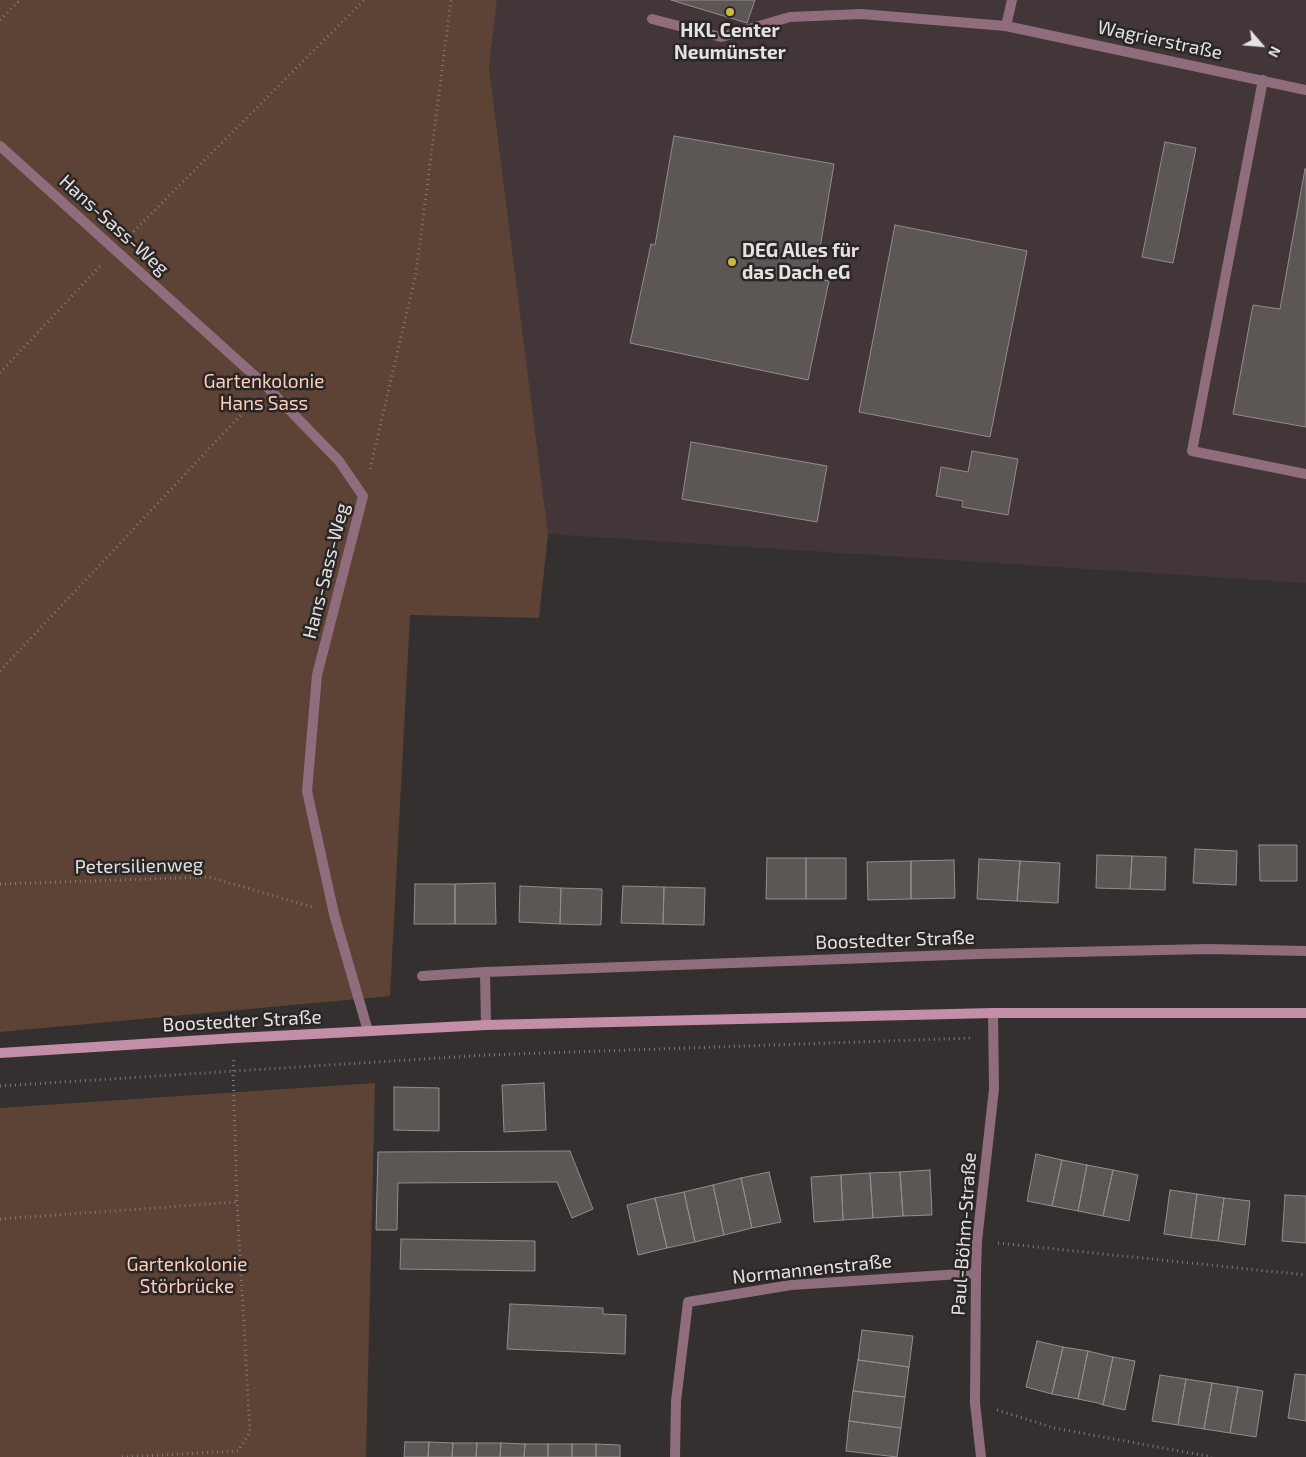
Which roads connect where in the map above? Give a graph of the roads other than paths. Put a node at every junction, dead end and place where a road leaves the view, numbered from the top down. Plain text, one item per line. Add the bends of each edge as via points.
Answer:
1 (1012, 0) edge
2 (652, 19) dead end
3 (1006, 26) junction
4 (1263, 80) junction
5 (1306, 90) edge
6 (0, 146) edge
7 (1306, 474) edge
8 (1306, 951) edge
9 (485, 972) junction
10 (422, 976) dead end
11 (992, 1013) junction
12 (1306, 1013) edge
13 (486, 1025) junction
14 (368, 1031) junction
15 (0, 1053) edge
16 (976, 1273) junction
17 (675, 1457) edge
18 (981, 1457) edge

1 - 3 street
2 - 3 street, Wagrierstraße via 721,37 790,17 861,14
3 - 4 street, Wagrierstraße
4 - 5 street, Wagrierstraße
4 - 7 street via 1192,451
6 - 14 street, Hans-Sass-Weg via 267,387 339,460 363,496 317,675 307,791 334,914
8 - 9 street, Boostedter Straße via 1208,949 979,954
9 - 10 street, Boostedter Straße
9 - 13 street
11 - 12 street, Boostedter Straße
11 - 13 street, Boostedter Straße
11 - 16 street, Paul-Böhm-Straße via 994,1089
13 - 14 street, Boostedter Straße
14 - 15 street, Boostedter Straße
16 - 17 street, Normannenstraße via 791,1285 688,1302 676,1401
16 - 18 street, Paul-Böhm-Straße via 975,1403

